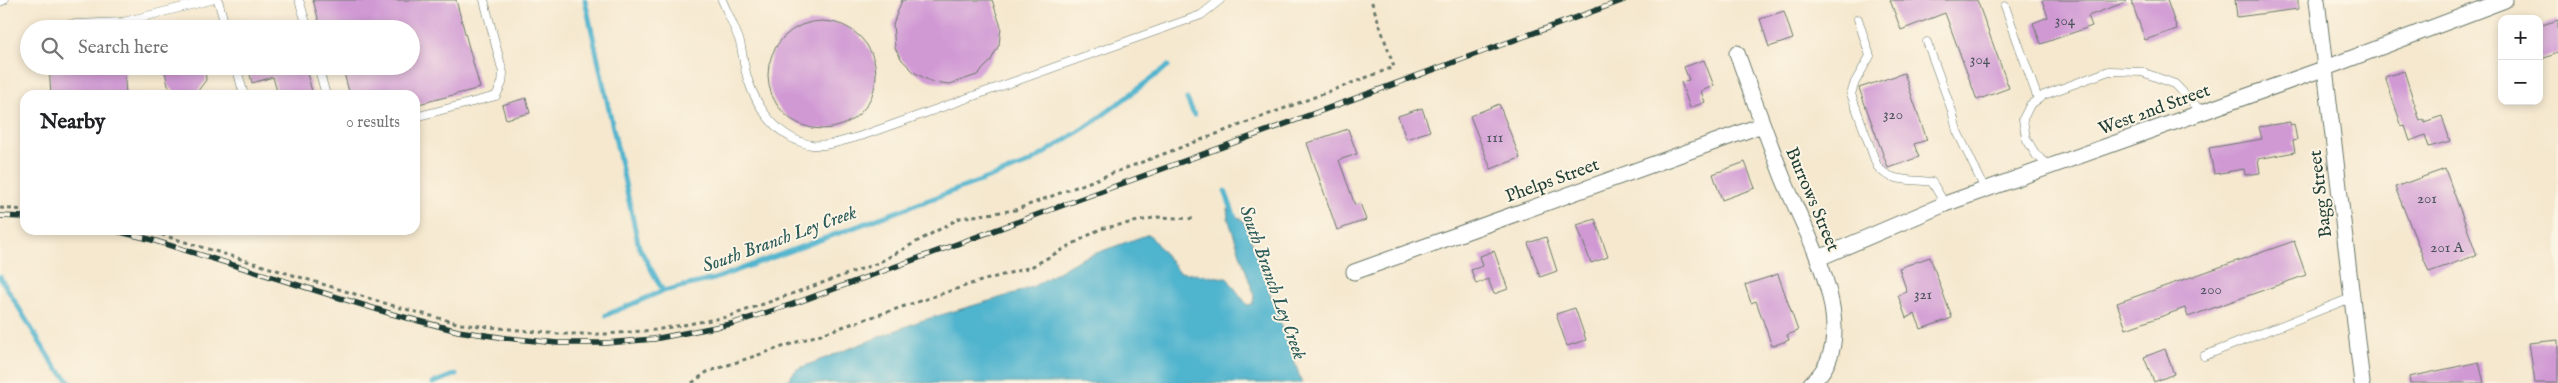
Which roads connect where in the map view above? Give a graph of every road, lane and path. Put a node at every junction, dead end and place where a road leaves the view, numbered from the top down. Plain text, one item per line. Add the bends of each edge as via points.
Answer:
1 (4, 0) edge
2 (210, 0) edge
3 (218, 0) edge
4 (299, 0) edge
5 (484, 0) edge
6 (722, 0) edge
7 (1220, 0) edge
8 (1371, 0) edge
9 (2317, 0) edge
10 (2505, 0) edge
11 (0, 2) edge
12 (2006, 6) dead end
13 (1858, 19) dead end
14 (131, 20) edge
15 (224, 20) edge
16 (305, 20) edge
17 (1927, 42) dead end
18 (1737, 53) dead end
19 (2323, 68) junction
20 (238, 75) edge
21 (320, 75) edge
22 (243, 90) edge
23 (325, 90) edge
24 (2038, 99) junction
25 (2202, 112) junction
26 (420, 116) edge
27 (1762, 125) junction
28 (2050, 166) junction
29 (1985, 189) junction
30 (1944, 204) junction
31 (0, 208) edge
32 (20, 210) edge
33 (1196, 219) dead end
34 (162, 235) edge
35 (1818, 258) junction
36 (1354, 272) dead end
37 (2351, 298) junction
38 (2204, 356) dead end
39 (692, 383) edge
40 (1811, 383) edge
41 (2362, 383) edge

1 - 11 lane
2 - 14 lane
3 - 15 lane
4 - 16 lane
5 - 26 lane via 503,73 496,96
6 - 7 lane via 739,41 748,80 760,105 777,129 794,140 813,145 861,136 1201,15
8 - 34 path via 1394,67 1016,210 960,218 878,263 727,317 655,330 606,334 558,334 461,324
9 - 19 street, Bagg Street
10 - 19 street, West 2nd Street
12 - 24 lane
13 - 30 lane via 1870,56 1852,94 1877,166 1884,175 1932,182
17 - 29 lane via 1957,131
18 - 27 street, Burrows Street
19 - 25 street, West 2nd Street
19 - 37 street, Bagg Street
20 - 22 lane
21 - 23 lane
24 - 25 lane via 2109,71 2142,72 2175,84
24 - 28 lane via 2030,105 2023,119 2026,138 2036,154
25 - 28 street, West 2nd Street
27 - 35 street, Burrows Street
27 - 36 street, Phelps Street
28 - 29 street, West 2nd Street
29 - 30 street, West 2nd Street
30 - 35 street, West 2nd Street
31 - 32 path
33 - 39 path via 1158,217 1100,229 1030,267 707,372
35 - 40 street, Burrows Street via 1833,317 1832,354
37 - 38 lane
37 - 41 street, Bagg Street

